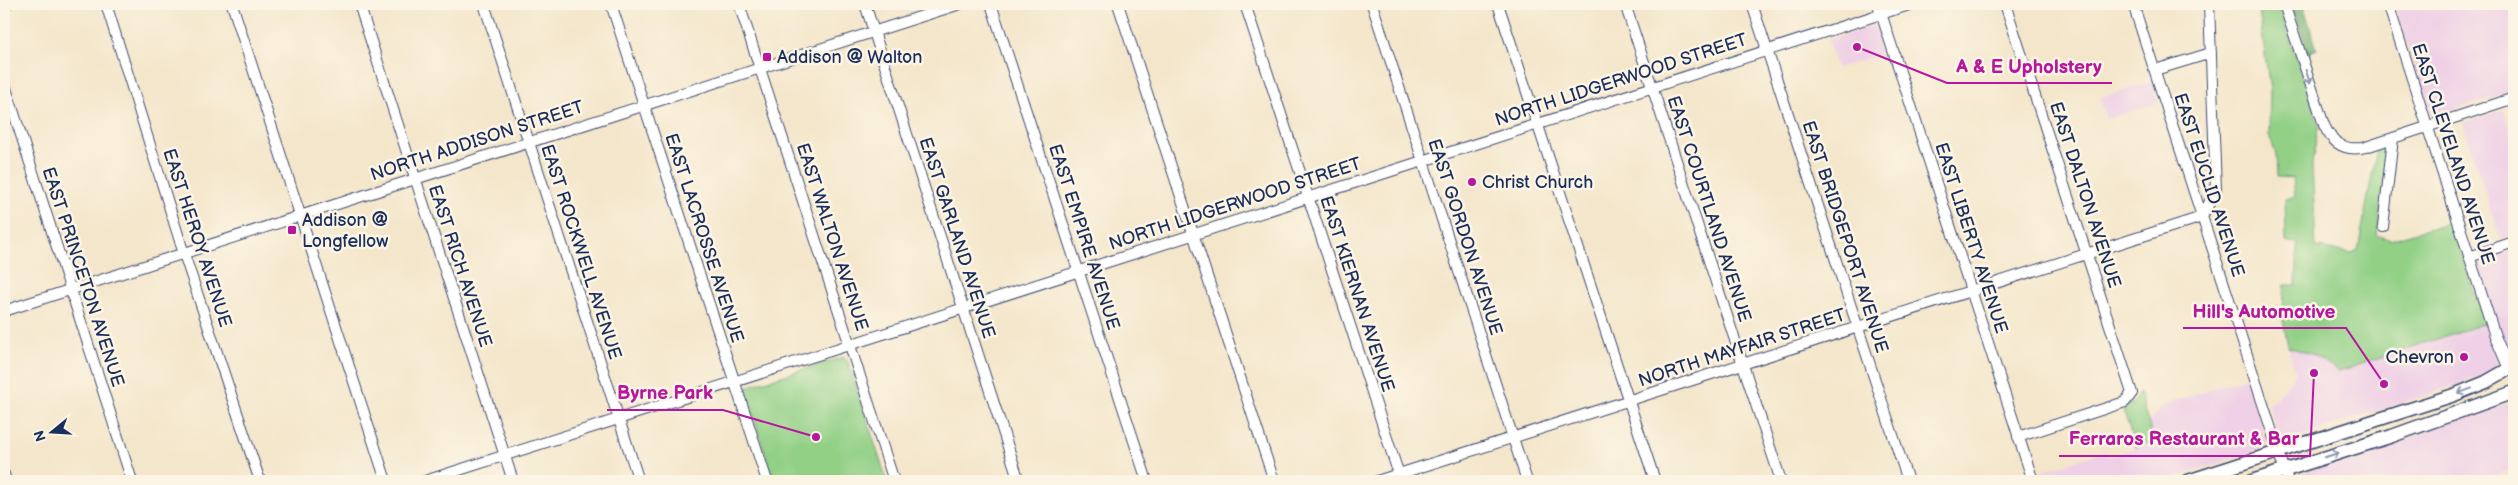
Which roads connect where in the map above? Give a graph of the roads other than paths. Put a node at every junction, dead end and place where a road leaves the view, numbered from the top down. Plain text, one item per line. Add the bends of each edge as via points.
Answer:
1 (8, 4) edge
2 (106, 4) edge
3 (232, 4) edge
4 (358, 4) edge
5 (484, 4) edge
6 (611, 4) edge
7 (739, 4) edge
8 (866, 4) edge
9 (960, 4) edge
10 (991, 4) edge
11 (1118, 4) edge
12 (1245, 4) edge
13 (1372, 4) edge
14 (1498, 4) edge
15 (1626, 4) edge
16 (1752, 4) edge
17 (1912, 4) edge
18 (2005, 4) edge
19 (2132, 4) edge
20 (2209, 4) edge
21 (2284, 4) edge
22 (2388, 4) edge
23 (4, 5) edge
24 (1879, 9) edge
25 (874, 31) junction
26 (1767, 50) junction
27 (2211, 53) junction
28 (760, 68) junction
29 (2155, 70) junction
30 (4, 82) edge
31 (1653, 87) junction
32 (2514, 98) edge
33 (644, 104) junction
34 (1537, 124) junction
35 (2427, 126) junction
36 (2393, 138) junction
37 (528, 142) junction
38 (1423, 161) junction
39 (414, 178) junction
40 (1308, 198) junction
41 (300, 215) junction
42 (2202, 217) junction
43 (2383, 226) dead end
44 (1193, 235) junction
45 (2514, 242) edge
46 (184, 254) junction
47 (2088, 254) junction
48 (2470, 257) junction
49 (1078, 272) junction
50 (70, 290) junction
51 (1971, 291) junction
52 (963, 309) junction
53 (4, 311) edge
54 (1858, 327) junction
55 (850, 345) junction
56 (1743, 364) junction
57 (2512, 368) edge
58 (734, 382) junction
59 (2514, 392) edge
60 (1629, 401) junction
61 (619, 419) junction
62 (1513, 437) junction
63 (2018, 437) junction
64 (504, 456) junction
65 (2283, 466) edge
66 (4, 474) edge
67 (1400, 478) edge
68 (6, 481) edge
69 (132, 481) edge
70 (260, 481) edge
71 (386, 481) edge
72 (425, 481) edge
73 (513, 481) edge
74 (639, 481) edge
75 (767, 481) edge
76 (894, 481) edge
77 (1019, 481) edge
78 (1147, 481) edge
79 (1274, 481) edge
80 (1377, 481) edge
81 (1527, 481) edge
82 (1655, 481) edge
83 (1781, 481) edge
84 (1908, 481) edge
85 (2033, 481) edge
86 (2188, 481) edge
87 (2252, 481) edge

1 - 23 street
2 - 46 street, EAST HEROY AVENUE
3 - 41 street
4 - 39 street, EAST RICH AVENUE
5 - 37 street, EAST ROCKWELL AVENUE
6 - 33 street, EAST LACROSSE AVENUE
7 - 28 street, EAST WALTON AVENUE
8 - 25 street, EAST GARLAND AVENUE
9 - 25 street, NORTH ADDISON STREET
10 - 49 street, EAST EMPIRE AVENUE
11 - 44 street
12 - 40 street, EAST KIERNAN AVENUE
13 - 38 street, EAST GORDON AVENUE
14 - 34 street
15 - 31 street, EAST COURTLAND AVENUE
16 - 26 street, EAST BRIDGEPORT AVENUE
17 - 24 street, NORTH LIDGERWOOD STREET
18 - 47 street, EAST DALTON AVENUE
19 - 29 street, EAST EUCLID AVENUE
20 - 27 street
21 -> 36 street via 2327,132 2340,145 2353,149
22 - 35 street, EAST CLEVELAND AVENUE
24 - 26 street, NORTH LIDGERWOOD STREET
24 - 51 street, EAST LIBERTY AVENUE
25 - 28 street, NORTH ADDISON STREET
25 - 52 street, EAST GARLAND AVENUE
26 - 31 street, NORTH LIDGERWOOD STREET
26 - 54 street, EAST BRIDGEPORT AVENUE
27 - 29 street
27 - 42 street via 2216,190
28 - 33 street, NORTH ADDISON STREET
28 - 55 street, EAST WALTON AVENUE
29 - 42 street, EAST EUCLID AVENUE
30 - 50 street, EAST PRINCETON AVENUE
31 - 34 street, NORTH LIDGERWOOD STREET
31 - 56 street, EAST COURTLAND AVENUE
32 - 35 street
33 - 37 street, NORTH ADDISON STREET
33 - 58 street, EAST LACROSSE AVENUE
34 - 38 street, NORTH LIDGERWOOD STREET
34 - 60 street
35 - 36 street
35 - 48 street, EAST CLEVELAND AVENUE
36 - 43 street
37 - 39 street, NORTH ADDISON STREET
37 - 61 street, EAST ROCKWELL AVENUE
38 - 40 street, NORTH LIDGERWOOD STREET
38 - 62 street, EAST GORDON AVENUE
39 - 41 street, NORTH ADDISON STREET
39 - 64 street, EAST RICH AVENUE
40 - 44 street, NORTH LIDGERWOOD STREET
40 - 67 street, EAST KIERNAN AVENUE
41 - 46 street, NORTH ADDISON STREET
41 - 71 street
42 - 47 street, NORTH MAYFAIR STREET
42 - 65 street, EAST EUCLID AVENUE
44 - 49 street, NORTH LIDGERWOOD STREET
44 - 79 street
45 - 48 street
46 - 50 street, NORTH ADDISON STREET
46 - 70 street, EAST HEROY AVENUE
47 - 51 street, NORTH MAYFAIR STREET
47 - 63 street, EAST DALTON AVENUE via 2132,390 2131,396 2125,402
48 - 57 street, EAST CLEVELAND AVENUE via 2499,346
49 - 52 street, NORTH LIDGERWOOD STREET
49 - 78 street, EAST EMPIRE AVENUE
50 - 53 street, NORTH ADDISON STREET
50 - 69 street, EAST PRINCETON AVENUE
51 - 54 street, NORTH MAYFAIR STREET
51 - 63 street, EAST LIBERTY AVENUE
52 - 55 street, NORTH LIDGERWOOD STREET
52 - 77 street, EAST GARLAND AVENUE
54 - 56 street, NORTH MAYFAIR STREET
54 - 84 street, EAST BRIDGEPORT AVENUE
55 - 58 street, NORTH LIDGERWOOD STREET
55 - 76 street, EAST WALTON AVENUE
56 - 60 street, NORTH MAYFAIR STREET
56 - 83 street, EAST COURTLAND AVENUE
57 -> 65 main road via 2486,382
58 - 61 street, NORTH LIDGERWOOD STREET
58 - 75 street, EAST LACROSSE AVENUE
65 -> 59 main road via 2392,436
60 - 62 street, NORTH MAYFAIR STREET
60 - 82 street
61 - 64 street, NORTH LIDGERWOOD STREET
61 - 74 street, EAST ROCKWELL AVENUE
62 - 67 street, NORTH MAYFAIR STREET
62 - 81 street, EAST GORDON AVENUE
63 - 85 street, EAST LIBERTY AVENUE
64 - 72 street, NORTH LIDGERWOOD STREET
64 - 73 street, EAST RICH AVENUE
65 - 86 main road
65 - 87 main road
66 - 68 street
67 - 80 street, NORTH MAYFAIR STREET

